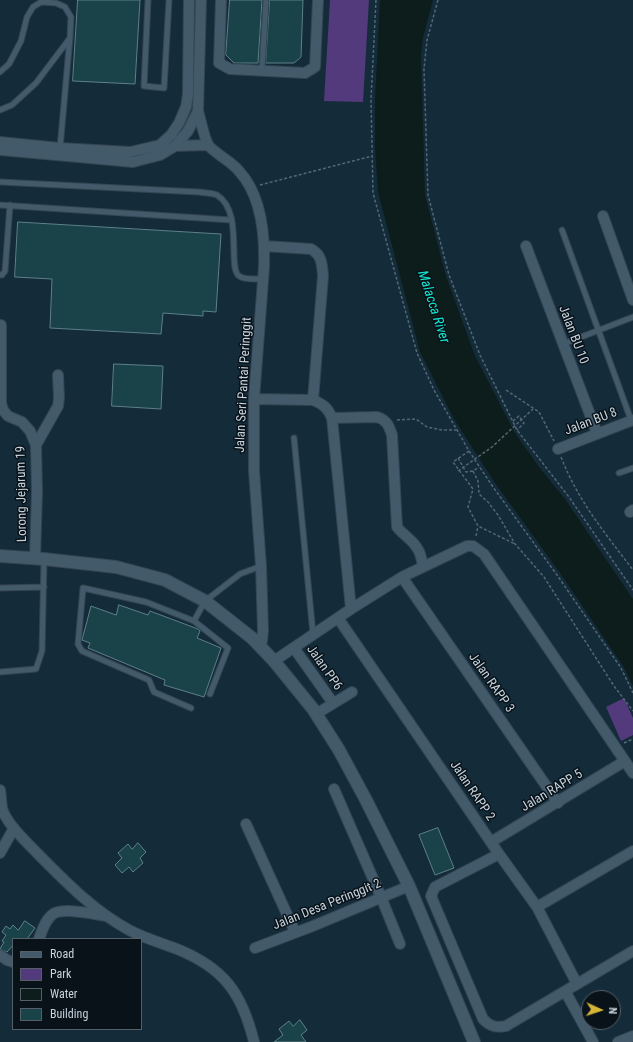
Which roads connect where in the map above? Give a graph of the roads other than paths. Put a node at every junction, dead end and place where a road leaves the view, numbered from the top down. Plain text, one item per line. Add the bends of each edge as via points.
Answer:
1 (148, 0) edge
2 (169, 0) edge
3 (189, 0) edge
4 (201, 0) edge
5 (221, 0) edge
6 (266, 0) edge
7 (318, 0) edge
8 (70, 37) junction
9 (262, 70) junction
10 (0, 72) edge
11 (0, 110) edge
12 (198, 111) junction
13 (0, 142) edge
14 (208, 145) junction
15 (175, 146) junction
16 (60, 148) junction
17 (0, 150) edge
18 (0, 182) edge
19 (0, 204) edge
20 (10, 205) junction
21 (603, 216) dead end
22 (231, 220) junction
23 (562, 230) dead end
24 (264, 246) junction
25 (526, 246) dead end
26 (0, 275) edge
27 (263, 279) junction
28 (633, 300) edge
29 (633, 317) edge
30 (1, 325) dead end
31 (598, 331) junction
32 (563, 344) junction
33 (58, 375) dead end
34 (254, 400) junction
35 (313, 400) junction
36 (332, 418) junction
37 (632, 420) edge
38 (597, 433) junction
39 (294, 438) dead end
40 (36, 445) junction
41 (558, 449) road end
42 (633, 468) edge
43 (619, 473) dead end
44 (0, 556) edge
45 (39, 559) junction
46 (261, 566) junction
47 (423, 567) junction
48 (402, 577) junction
49 (44, 587) junction
50 (0, 588) edge
51 (205, 601) junction
52 (351, 609) junction
53 (338, 618) junction
54 (194, 621) junction
55 (313, 634) junction
56 (258, 645) junction
57 (294, 648) junction
58 (274, 661) junction
59 (0, 672) edge
60 (352, 692) dead end
61 (210, 694) dead end
62 (333, 704) junction
63 (191, 708) dead end
64 (316, 714) junction
65 (625, 761) junction
66 (633, 773) edge
67 (334, 789) dead end
68 (0, 790) edge
69 (558, 803) junction
70 (246, 824) dead end
71 (14, 828) junction
72 (3, 840) edge
73 (491, 842) junction
74 (633, 851) edge
75 (0, 853) edge
76 (499, 854) junction
77 (409, 886) junction
78 (381, 897) junction
79 (537, 907) junction
80 (106, 916) junction
81 (295, 932) junction
82 (39, 938) edge
83 (400, 944) dead end
84 (256, 948) dead end
85 (633, 951) edge
86 (0, 955) edge
87 (12, 962) edge
88 (578, 984) junction
89 (565, 991) junction
90 (633, 1036) edge
91 (254, 1042) edge
92 (474, 1042) edge
93 (593, 1042) edge
94 (618, 1042) edge

1 - 2 lane via 144,86 164,88
3 - 16 street via 188,94 186,108 171,135 160,144 130,152
4 - 12 street
5 - 9 street via 218,63 230,69
6 - 9 lane
7 - 9 street via 315,67 305,73
8 - 10 lane via 71,17 65,7 56,3 41,2 33,7 27,17 21,41 9,64
8 - 11 lane via 36,83 12,105
8 - 16 lane
12 - 14 street
12 - 15 street via 188,131
13 - 16 street
14 - 15 street
14 - 24 street, Jalan Seri Pantai Peringgit via 240,171 250,188 263,228
15 - 17 street via 160,155 133,162
18 - 22 lane via 199,192 216,195 226,204
19 - 20 lane
20 - 22 lane
20 - 26 lane via 5,271
21 - 28 street
22 - 27 lane via 236,273 244,278
23 - 31 lane
24 - 27 street, Jalan Seri Pantai Peringgit
24 - 35 street via 311,249 321,258 323,276
25 - 32 street, Jalan BU 10
27 - 34 street, Jalan Seri Pantai Peringgit
29 - 31 lane
30 - 40 street, Lorong Jejarum 19 via 3,410 8,416 22,422 30,431
31 - 32 lane
31 - 37 lane
32 - 38 street, Jalan BU 10
33 - 40 street via 58,406
34 - 35 street
34 - 46 street, Jalan Seri Pantai Peringgit via 254,472
35 - 36 street via 328,409
36 - 47 street via 377,417 387,422 392,435 397,527 418,549
36 - 52 street
37 - 38 street, Jalan BU 8
38 - 41 street, Jalan BU 8
39 - 55 lane
40 - 45 street, Lorong Jejarum 19
42 - 43 lane
44 - 45 street
45 - 49 lane
45 - 51 street via 116,567 142,573 165,580
46 - 51 lane via 240,574
46 - 56 street, Jalan Seri Pantai Peringgit via 263,636
47 - 48 street
47 - 65 street via 467,546 474,546 484,554
48 - 52 street
48 - 69 street, Jalan RAPP 3
49 - 50 lane
49 - 59 lane via 42,651 36,669
51 - 54 lane
51 - 56 street
52 - 53 street
53 - 55 street
53 - 73 street, Jalan RAPP 2
54 - 61 lane via 228,648
54 - 63 lane via 146,602 83,588 78,644 82,652 149,680 154,692
55 - 57 street
56 - 58 street
57 - 58 street
57 - 62 street, Jalan PP6
58 - 64 street
60 - 62 street
62 - 64 street
64 - 77 street via 353,775
65 - 66 street
65 - 69 street, Jalan RAPP 5
67 - 78 street
68 - 71 street via 2,809
69 - 73 street, Jalan RAPP 5
70 - 81 street
71 - 72 street
71 - 80 street via 78,894
72 - 75 street
73 - 76 street, Jalan RAPP 2
74 - 79 street
76 - 79 street, Jalan RAPP 2
76 - 89 street via 435,887 431,896 483,1019 493,1026 506,1026
77 - 78 street, Jalan Desa Peringgit 2
77 - 92 street
78 - 81 street, Jalan Desa Peringgit 2
78 - 83 street
79 - 88 street, Jalan RAPP 2
80 - 82 street via 62,911 53,914 47,920
80 - 91 street via 130,931 197,958 214,969 229,984 240,1002 250,1024
81 - 84 street, Jalan Desa Peringgit 2
85 - 88 street
86 - 87 street
88 - 89 street
89 - 93 street
90 - 94 street

